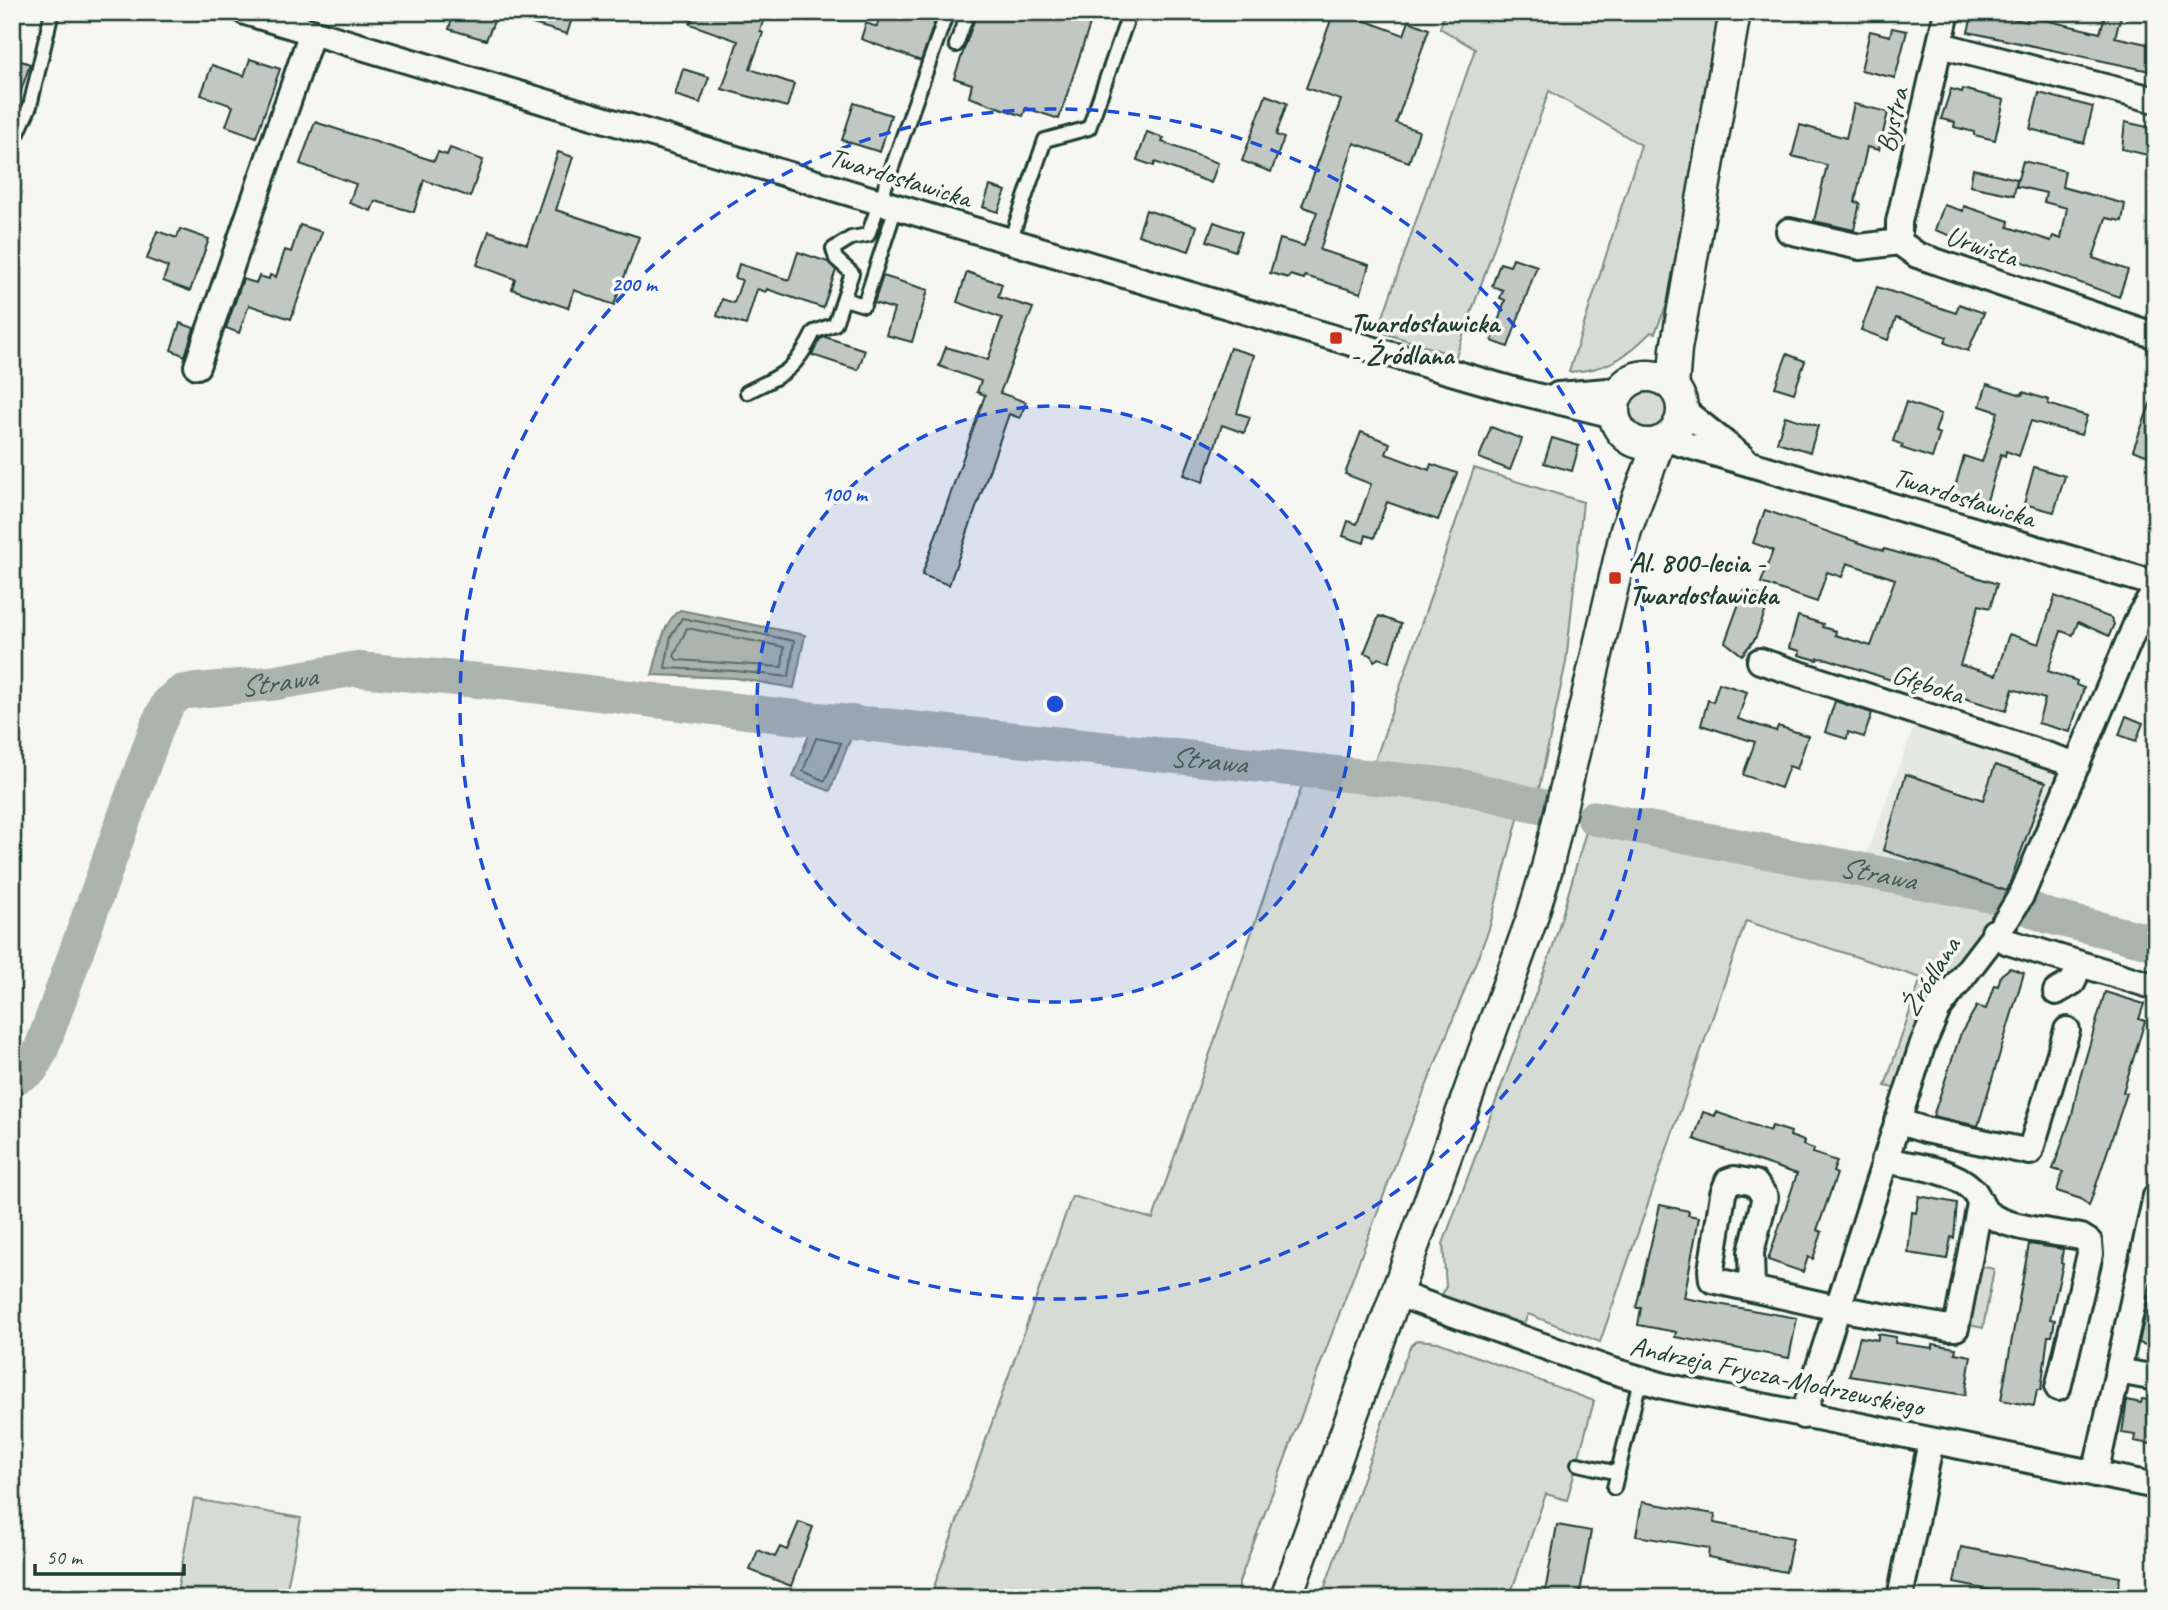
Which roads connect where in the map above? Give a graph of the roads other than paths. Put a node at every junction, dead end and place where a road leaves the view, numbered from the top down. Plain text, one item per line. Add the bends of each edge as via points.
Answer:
1 (51, 12) edge
2 (245, 12) edge
3 (947, 12) edge
4 (968, 12) edge
5 (1122, 12) edge
6 (1735, 12) edge
7 (1947, 12) edge
8 (312, 32) junction
9 (956, 45) dead end
10 (1940, 45) junction
11 (2156, 100) edge
12 (18, 133) dead end
13 (887, 204) junction
14 (1789, 230) dead end
15 (1010, 241) junction
16 (1899, 242) junction
17 (1690, 275) junction
18 (844, 299) junction
19 (2156, 337) edge
20 (197, 366) dead end
21 (747, 392) dead end
22 (1677, 398) junction
23 (1625, 405) junction
24 (1663, 440) junction
25 (1755, 465) junction
26 (1626, 530) junction
27 (2156, 587) edge
28 (1760, 661) dead end
29 (2077, 765) junction
30 (1994, 933) junction
31 (2080, 964) junction
32 (2156, 987) edge
33 (2056, 992) dead end
34 (2067, 1030) dead end
35 (1897, 1121) junction
36 (1884, 1160) junction
37 (2156, 1196) edge
38 (1980, 1204) junction
39 (1752, 1289) dead end
40 (1395, 1293) junction
41 (1837, 1308) junction
42 (2118, 1371) junction
43 (2156, 1378) edge
44 (1640, 1380) junction
45 (2058, 1388) dead end
46 (1351, 1415) junction
47 (1803, 1416) junction
48 (1931, 1441) junction
49 (1578, 1464) dead end
50 (1618, 1473) junction
51 (2095, 1474) junction
52 (2156, 1486) edge
53 (1614, 1488) dead end
54 (1268, 1598) edge
55 (1286, 1598) edge
56 (1900, 1598) edge

1 - 12 lane via 30,106
2 - 8 street, Twardosławicka
3 - 13 lane via 886,190
4 - 9 lane
5 - 15 lane via 1126,23 1089,128 1045,140
6 - 17 street
7 - 10 street, Bystra
8 - 13 street, Twardosławicka
8 - 20 street
10 - 11 street
10 - 16 street, Bystra via 1899,222
13 - 15 street, Twardosławicka
13 - 18 lane via 864,305
13 - 18 lane via 868,235 851,238 833,249 836,259 852,272
14 - 16 street via 1860,247
15 - 23 street, Twardosławicka via 1539,396
16 - 19 street, Urwista via 1917,255
17 - 22 street
17 - 23 street
18 - 21 lane via 835,324 814,332 800,361
22 - 23 street via 1660,378
22 - 24 street via 1678,426
22 - 25 street, Twardosławicka
23 - 24 street via 1642,443
23 - 26 street via 1631,471
24 - 25 street, Twardosławicka
24 - 26 street
25 - 27 street, Twardosławicka
26 - 40 street via 1547,868
27 - 29 street, Źródlana
28 - 29 street, Głęboka
29 - 30 street, Źródlana via 2017,903
30 - 31 street via 2008,942
30 - 35 street, Źródlana via 1938,1009
31 - 32 street
31 - 33 street via 2073,982
34 - 35 street via 2030,1152
35 - 36 street, Źródlana
36 - 38 street via 1945,1173 1975,1191
36 - 41 street, Źródlana
37 - 42 street
38 - 41 street via 1956,1328
38 - 45 street via 2002,1221 2084,1238 2091,1245
39 - 41 street
40 - 44 street, Andrzeja Frycza-Modrzewskiego
40 - 46 street
41 - 47 street, Źródlana
42 - 43 street
42 - 51 street
44 - 47 street, Andrzeja Frycza-Modrzewskiego
44 - 50 lane
46 - 54 street
46 - 55 street
47 - 48 street, Andrzeja Frycza-Modrzewskiego
48 - 51 street, Andrzeja Frycza-Modrzewskiego
48 - 56 street
49 - 50 lane
50 - 53 lane
51 - 52 street, Andrzeja Frycza-Modrzewskiego

